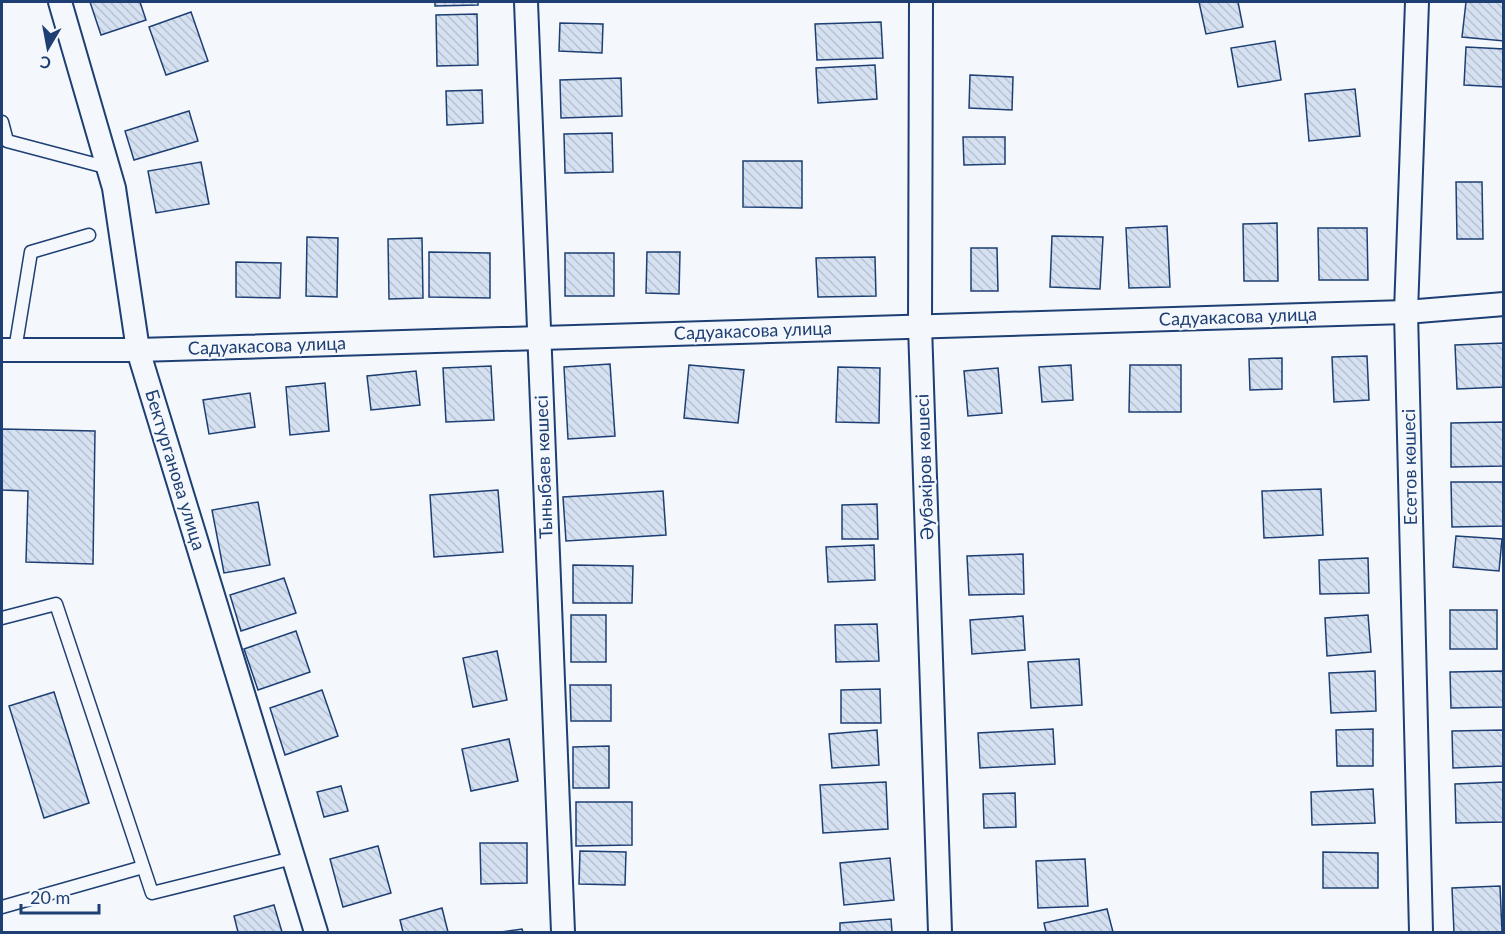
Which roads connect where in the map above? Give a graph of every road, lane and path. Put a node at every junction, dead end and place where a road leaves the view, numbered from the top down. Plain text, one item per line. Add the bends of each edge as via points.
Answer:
1 (60, 2) edge
2 (526, 2) edge
3 (921, 2) edge
4 (1417, 2) edge
5 (2, 122) edge
6 (4, 142) edge
7 (109, 168) junction
8 (89, 235) dead end
9 (1503, 304) edge
10 (1406, 312) junction
11 (920, 326) junction
12 (539, 337) junction
13 (8, 350) edge
14 (138, 350) junction
15 (2, 618) edge
16 (293, 858) junction
17 (143, 867) junction
18 (2, 907) edge
19 (316, 933) edge
20 (562, 933) edge
21 (940, 933) edge
22 (1421, 933) edge

1 - 7 street, Бектурганова улица
2 - 12 street, Тыныбаев көшесі
3 - 11 street, Әубәкіров көшесі
4 - 10 street, Есетов көшесі
5 - 6 lane
6 - 7 lane
7 - 14 street, Бектурганова улица
8 - 13 lane via 31,252
9 - 10 street, Садуакасова улица
10 - 11 street, Садуакасова улица
10 - 22 street, Есетов көшесі
11 - 12 street, Садуакасова улица
11 - 21 street, Әубәкіров көшесі
12 - 14 street, Садуакасова улица
12 - 20 street, Тыныбаев көшесі
13 - 14 street, Садуакасова улица
14 - 16 street, Бектурганова улица
15 - 17 lane via 56,604
16 - 17 lane via 152,893
16 - 19 street, Бектурганова улица
17 - 18 lane

